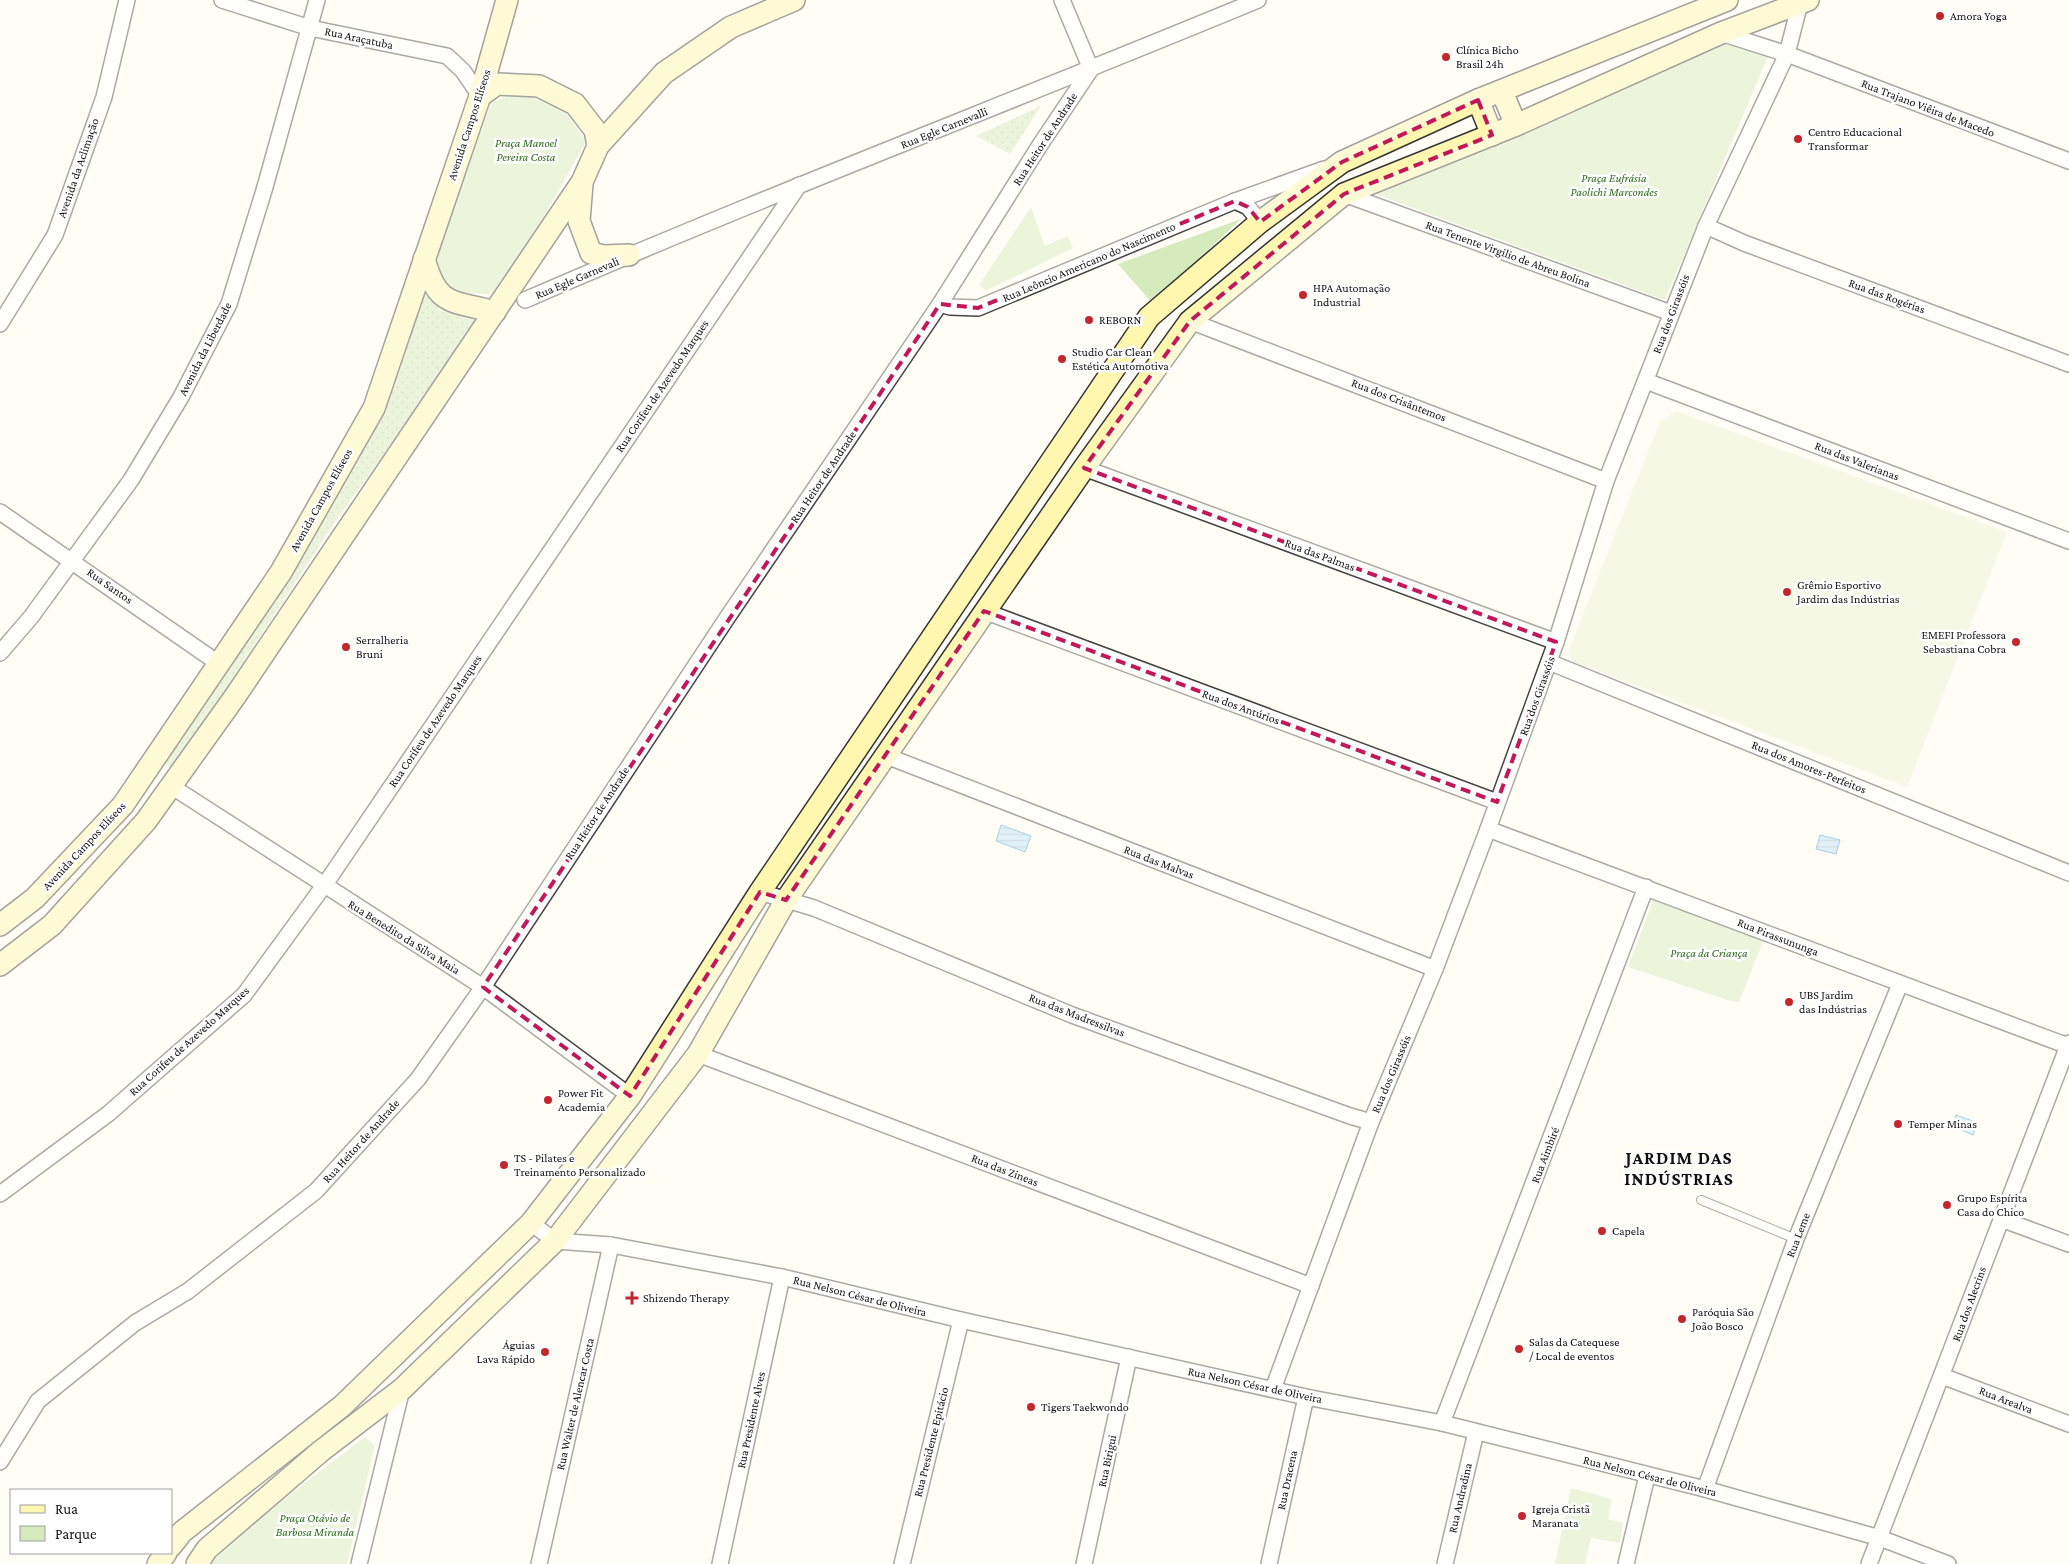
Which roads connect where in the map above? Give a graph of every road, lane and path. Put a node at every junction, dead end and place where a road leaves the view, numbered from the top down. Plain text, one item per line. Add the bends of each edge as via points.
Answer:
1 (222, 0) edge
2 (317, 0) edge
3 (507, 0) edge
4 (794, 0) edge
5 (1062, 0) edge
6 (1258, 0) edge
7 (1727, 0) edge
8 (123, 1) edge
9 (1804, 2) edge
10 (310, 28) junction
11 (1721, 33) junction
12 (1788, 54) junction
13 (1091, 69) junction
14 (1502, 92) junction
15 (480, 96) junction
16 (1478, 100) junction
17 (1516, 125) junction
18 (1492, 134) junction
19 (598, 146) junction
20 (2069, 161) edge
21 (1342, 162) junction
22 (582, 182) junction
23 (799, 185) junction
24 (1344, 194) junction
25 (1235, 201) junction
26 (1260, 222) junction
27 (1706, 226) junction
28 (630, 255) junction
29 (424, 259) junction
30 (525, 300) dead end
31 (940, 304) junction
32 (495, 312) junction
33 (1671, 313) junction
34 (1190, 321) junction
35 (0, 324) edge
36 (2069, 364) edge
37 (1646, 381) junction
38 (1084, 468) junction
39 (1606, 481) junction
40 (0, 512) edge
41 (2069, 542) edge
42 (72, 560) junction
43 (984, 611) junction
44 (1556, 642) junction
45 (0, 653) edge
46 (1549, 662) junction
47 (218, 663) junction
48 (234, 698) junction
49 (884, 755) junction
50 (154, 760) junction
51 (171, 786) junction
52 (1497, 802) junction
53 (1488, 829) junction
54 (2069, 872) edge
55 (322, 886) junction
56 (1646, 887) junction
57 (760, 892) junction
58 (786, 900) junction
59 (0, 925) edge
60 (0, 965) edge
61 (1435, 969) junction
62 (1900, 984) junction
63 (483, 987) junction
64 (2068, 1049) edge
65 (698, 1054) junction
66 (630, 1096) junction
67 (1371, 1122) junction
68 (0, 1194) edge
69 (1701, 1200) dead end
70 (2001, 1219) junction
71 (531, 1223) junction
72 (1796, 1239) junction
73 (555, 1241) junction
74 (2069, 1244) edge
75 (611, 1245) junction
76 (782, 1277) junction
77 (1311, 1286) junction
78 (961, 1320) junction
79 (1129, 1357) junction
80 (1942, 1376) junction
81 (402, 1389) junction
82 (1273, 1389) junction
83 (1306, 1397) junction
84 (1442, 1423) junction
85 (2069, 1424) edge
86 (1476, 1432) junction
87 (0, 1462) edge
88 (1647, 1476) junction
89 (1705, 1489) junction
90 (1880, 1538) junction
91 (172, 1545) edge
92 (197, 1564) edge
93 (359, 1564) edge
94 (539, 1564) edge
95 (720, 1564) edge
96 (902, 1564) edge
97 (1084, 1564) edge
98 (1269, 1564) edge
99 (1444, 1564) edge
100 (1626, 1564) edge
101 (1870, 1564) edge
102 (1948, 1564) edge

1 - 10 street, Rua Araçatuba
2 - 10 street, Avenida da Liberdade
3 - 15 main road, Avenida Campos Elíseos
4 - 19 main road via 731,27 664,73
5 - 13 street
6 - 13 street, Rua Egle Carnevalli
7 - 14 main road
8 - 35 street, Avenida da Aclimação via 104,97 55,235
9 - 11 main road
9 - 12 street, Rua dos Girassóis
10 - 15 street, Rua Araçatuba via 447,56 463,71
10 - 42 street, Avenida da Liberdade via 229,304 182,397 131,480
11 - 12 street, Rua Trajano Viêira de Macedo
11 - 17 main road
12 - 20 street, Rua Trajano Viêira de Macedo
12 - 27 street, Rua dos Girassóis
13 - 23 street, Rua Egle Carnevalli
13 - 31 street, Rua Heitor de Andrade
14 - 16 main road
14 - 17 main road
15 - 19 main road via 497,84 539,86 575,104 595,130
15 - 29 main road, Avenida Campos Elíseos
16 - 18 main road
16 - 21 main road
17 - 18 main road
18 - 24 main road
19 - 22 main road
21 - 25 street, Rua Leôncio Americano do Nascimento
21 - 26 main road
22 - 28 main road via 579,220 591,253
22 - 32 main road
23 - 28 street, Rua Egle Carnevalli
23 - 55 street, Rua Corifeu de Azevedo Marques
24 - 33 street, Rua Tenente Virgilio de Abreu Bolina
24 - 34 main road
25 - 26 street via 1248,207
25 - 31 street, Rua Leôncio Americano do Nascimento via 978,308
26 - 57 main road via 1149,317
27 - 33 street, Rua dos Girassóis
27 - 36 street, Rua das Rogérias
28 - 30 street, Rua Egle Garnevali
29 - 32 main road via 431,283 450,303
29 - 47 main road, Avenida Campos Elíseos via 374,408 281,572
31 - 63 street, Rua Heitor de Andrade via 726,618
32 - 48 main road
33 - 37 street, Rua dos Girassóis
34 - 38 main road
34 - 39 street, Rua dos Crisântemos
37 - 39 street, Rua dos Girassóis
37 - 41 street, Rua das Valerianas
38 - 43 main road
38 - 44 street, Rua das Palmas
39 - 44 street, Rua dos Girassóis
40 - 42 street, Rua Santos
42 - 45 street, Avenida da Liberdade
42 - 47 street, Rua Santos
43 - 49 main road
43 - 52 street, Rua dos Antúrios
44 - 46 street, Rua dos Girassóis
46 - 52 street, Rua dos Girassóis
46 - 54 street, Rua dos Amores-Perfeitos
47 - 48 main road
47 - 50 main road, Avenida Campos Elíseos
48 - 51 main road
49 - 58 main road
49 - 61 street, Rua das Malvas
50 - 51 main road
50 - 59 main road, Avenida Campos Elíseos via 124,804 35,898
51 - 55 street, Rua Benedito da Silva Maia
51 - 60 main road via 146,821 52,925
52 - 53 street, Rua dos Girassóis
53 - 56 street, Rua Pirassununga
53 - 61 street, Rua dos Girassóis
55 - 63 street, Rua Benedito da Silva Maia
55 - 68 street, Rua Corifeu de Azevedo Marques via 244,995 108,1114
56 - 62 street, Rua Pirassununga
56 - 84 street, Rua Aimbiré
57 - 58 street, Rua das Madressilvas
57 - 66 main road
58 - 65 main road
58 - 67 street, Rua das Madressilvas via 814,908 1072,1015
61 - 67 street, Rua dos Girassóis
62 - 64 street, Rua Pirassununga
62 - 72 street, Rua Leme
63 - 66 street, Rua Benedito da Silva Maia
63 - 87 street, Rua Heitor de Andrade via 418,1078 316,1192 188,1291 134,1323 38,1401
64 - 70 street, Rua dos Alecrins
65 - 73 main road
65 - 77 street, Rua das Zineas
66 - 71 main road
67 - 77 street, Rua dos Girassóis
69 - 72 lane
70 - 74 street
70 - 80 street, Rua dos Alecrins
71 - 73 street
71 - 91 main road via 342,1406 182,1532
72 - 89 street, Rua Leme
73 - 75 street, Rua Nelson César de Oliveira
73 - 81 main road
75 - 76 street, Rua Nelson César de Oliveira
75 - 94 street, Rua Walter de Alencar Costa
76 - 78 street, Rua Nelson César de Oliveira
76 - 95 street, Rua Presidente Alves
77 - 82 street, Rua dos Girassóis
78 - 79 street, Rua Nelson César de Oliveira
78 - 96 street, Rua Presidente Epitácio
79 - 82 street, Rua Nelson César de Oliveira
79 - 97 street, Rua Birigui
80 - 85 street, Rua Arealva
80 - 90 street, Rua dos Alecrins
81 - 92 main road via 283,1484 207,1549
81 - 93 street
82 - 83 street, Rua Nelson César de Oliveira
83 - 84 street, Rua Nelson César de Oliveira
83 - 98 street, Rua Dracena
84 - 86 street, Rua Nelson César de Oliveira
86 - 88 street, Rua Nelson César de Oliveira
86 - 99 street, Rua Andradina
88 - 89 street, Rua Nelson César de Oliveira
88 - 100 street
89 - 90 street, Rua Nelson César de Oliveira
90 - 101 street, Rua dos Alecrins
90 - 102 street, Rua Nelson César de Oliveira

